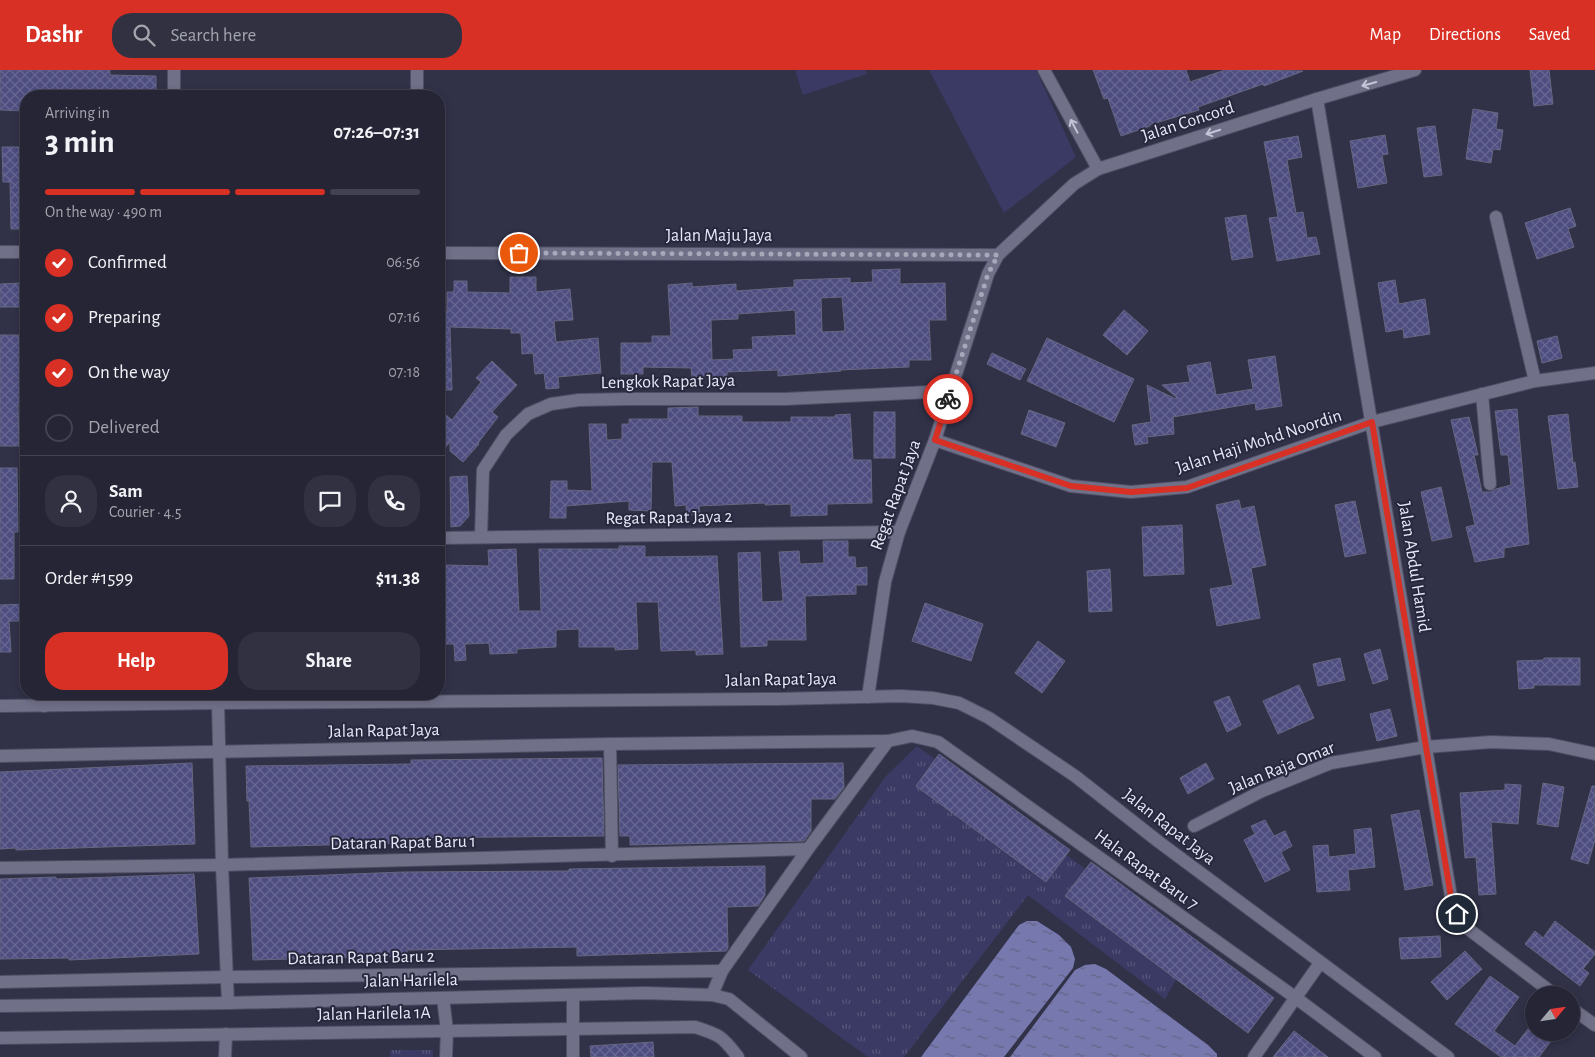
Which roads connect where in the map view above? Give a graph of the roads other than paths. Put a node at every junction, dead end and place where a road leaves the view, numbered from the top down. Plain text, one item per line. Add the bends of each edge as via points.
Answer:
1 (174, 70) edge
2 (417, 70) edge
3 (1044, 70) edge
4 (1415, 70) edge
5 (174, 90) edge
6 (417, 90) edge
7 (1317, 99) junction
8 (1098, 169) junction
9 (1496, 217) dead end
10 (0, 252) edge
11 (20, 252) edge
12 (445, 253) edge
13 (998, 255) junction
14 (1595, 373) edge
15 (1535, 381) junction
16 (950, 391) junction
17 (1482, 394) junction
18 (1372, 422) junction
19 (935, 440) junction
20 (1490, 484) dead end
21 (899, 532) junction
22 (481, 537) junction
23 (445, 538) edge
24 (868, 696) junction
25 (44, 700) edge
26 (195, 700) edge
27 (218, 703) junction
28 (0, 706) edge
29 (888, 741) junction
30 (610, 744) junction
31 (1426, 747) junction
32 (220, 752) junction
33 (1595, 754) edge
34 (0, 756) edge
35 (1194, 826) dead end
36 (808, 849) junction
37 (612, 856) junction
38 (222, 865) junction
39 (0, 868) edge
40 (1320, 963) junction
41 (722, 971) junction
42 (226, 977) junction
43 (0, 982) edge
44 (1543, 986) edge
45 (573, 995) junction
46 (712, 995) junction
47 (443, 998) junction
48 (1296, 998) junction
49 (228, 1003) junction
50 (0, 1006) edge
51 (1580, 1015) edge
52 (1595, 1026) edge
53 (573, 1029) junction
54 (447, 1030) junction
55 (226, 1034) junction
56 (0, 1038) edge
57 (225, 1057) edge
58 (446, 1057) edge
59 (573, 1057) edge
60 (738, 1057) edge
61 (801, 1057) edge
62 (1254, 1057) edge
63 (1374, 1057) edge
64 (1448, 1057) edge

1 - 5 street
2 - 6 street
8 -> 3 street
4 -> 7 street, Jalan Concord
7 -> 8 street, Jalan Concord
7 - 18 street, Jalan Abdul Hamid
8 - 13 street, Jalan Concord via 1074,184
9 - 15 street
10 - 11 street
12 - 13 street, Jalan Maju Jaya
13 - 16 street, Regat Rapat Jaya via 988,274
14 - 15 street, Jalan Haji Mohd Noordin
15 - 17 street, Jalan Haji Mohd Noordin
16 - 19 street, Regat Rapat Jaya
16 - 22 street, Lengkok Rapat Jaya via 784,399 579,400 551,404 528,414 506,435 483,470
17 - 18 street, Jalan Haji Mohd Noordin
17 - 20 street
18 - 19 street, Jalan Haji Mohd Noordin via 1187,488 1131,492 1071,486
18 - 31 street, Jalan Abdul Hamid
19 - 21 street, Regat Rapat Jaya
21 - 22 street, Regat Rapat Jaya 2
21 - 24 street, Regat Rapat Jaya via 885,582
22 - 23 street, Regat Rapat Jaya 2
24 - 27 street, Jalan Rapat Jaya
24 - 40 street, Jalan Rapat Jaya via 933,698 959,703 990,718 1075,776
25 - 28 street, Jalan Rapat Jaya
26 - 27 street, Jalan Rapat Jaya
27 - 32 street
29 - 30 street, Jalan Rapat Jaya
29 - 36 street
29 - 48 street, Hala Rapat Baru 7 via 912,736 938,742
30 - 32 street, Jalan Rapat Jaya
30 - 37 street
31 - 33 street, Jalan Raja Omar via 1491,742 1548,744
31 - 35 street, Jalan Raja Omar via 1332,763 1262,791
31 - 44 street, Jalan Abdul Hamid via 1451,897 1457,914 1467,928
32 - 34 street, Jalan Rapat Jaya
32 - 38 street
36 - 37 street, Dataran Rapat Baru 1
36 - 41 street
37 - 38 street, Dataran Rapat Baru 1
38 - 39 street, Dataran Rapat Baru 1
38 - 42 street
40 - 48 street
40 - 64 street, Jalan Rapat Jaya
41 - 42 street, Dataran Rapat Baru 2
41 - 46 street
42 - 43 street, Dataran Rapat Baru 2
42 - 49 street
45 - 46 street, Jalan Harilela
45 - 47 street, Jalan Harilela
45 - 53 street
46 - 61 street, Jalan Harilela via 730,999
47 - 49 street, Jalan Harilela
47 - 54 street
48 - 62 street
48 - 63 street, Hala Rapat Baru 7
49 - 50 street, Jalan Harilela
51 - 52 street
53 - 54 street, Jalan Harilela 1A
53 - 59 street
53 - 60 street, Jalan Harilela 1A via 695,1028 726,1040
54 - 55 street, Jalan Harilela 1A
54 - 58 street
55 - 56 street, Jalan Harilela 1A
55 - 57 street

